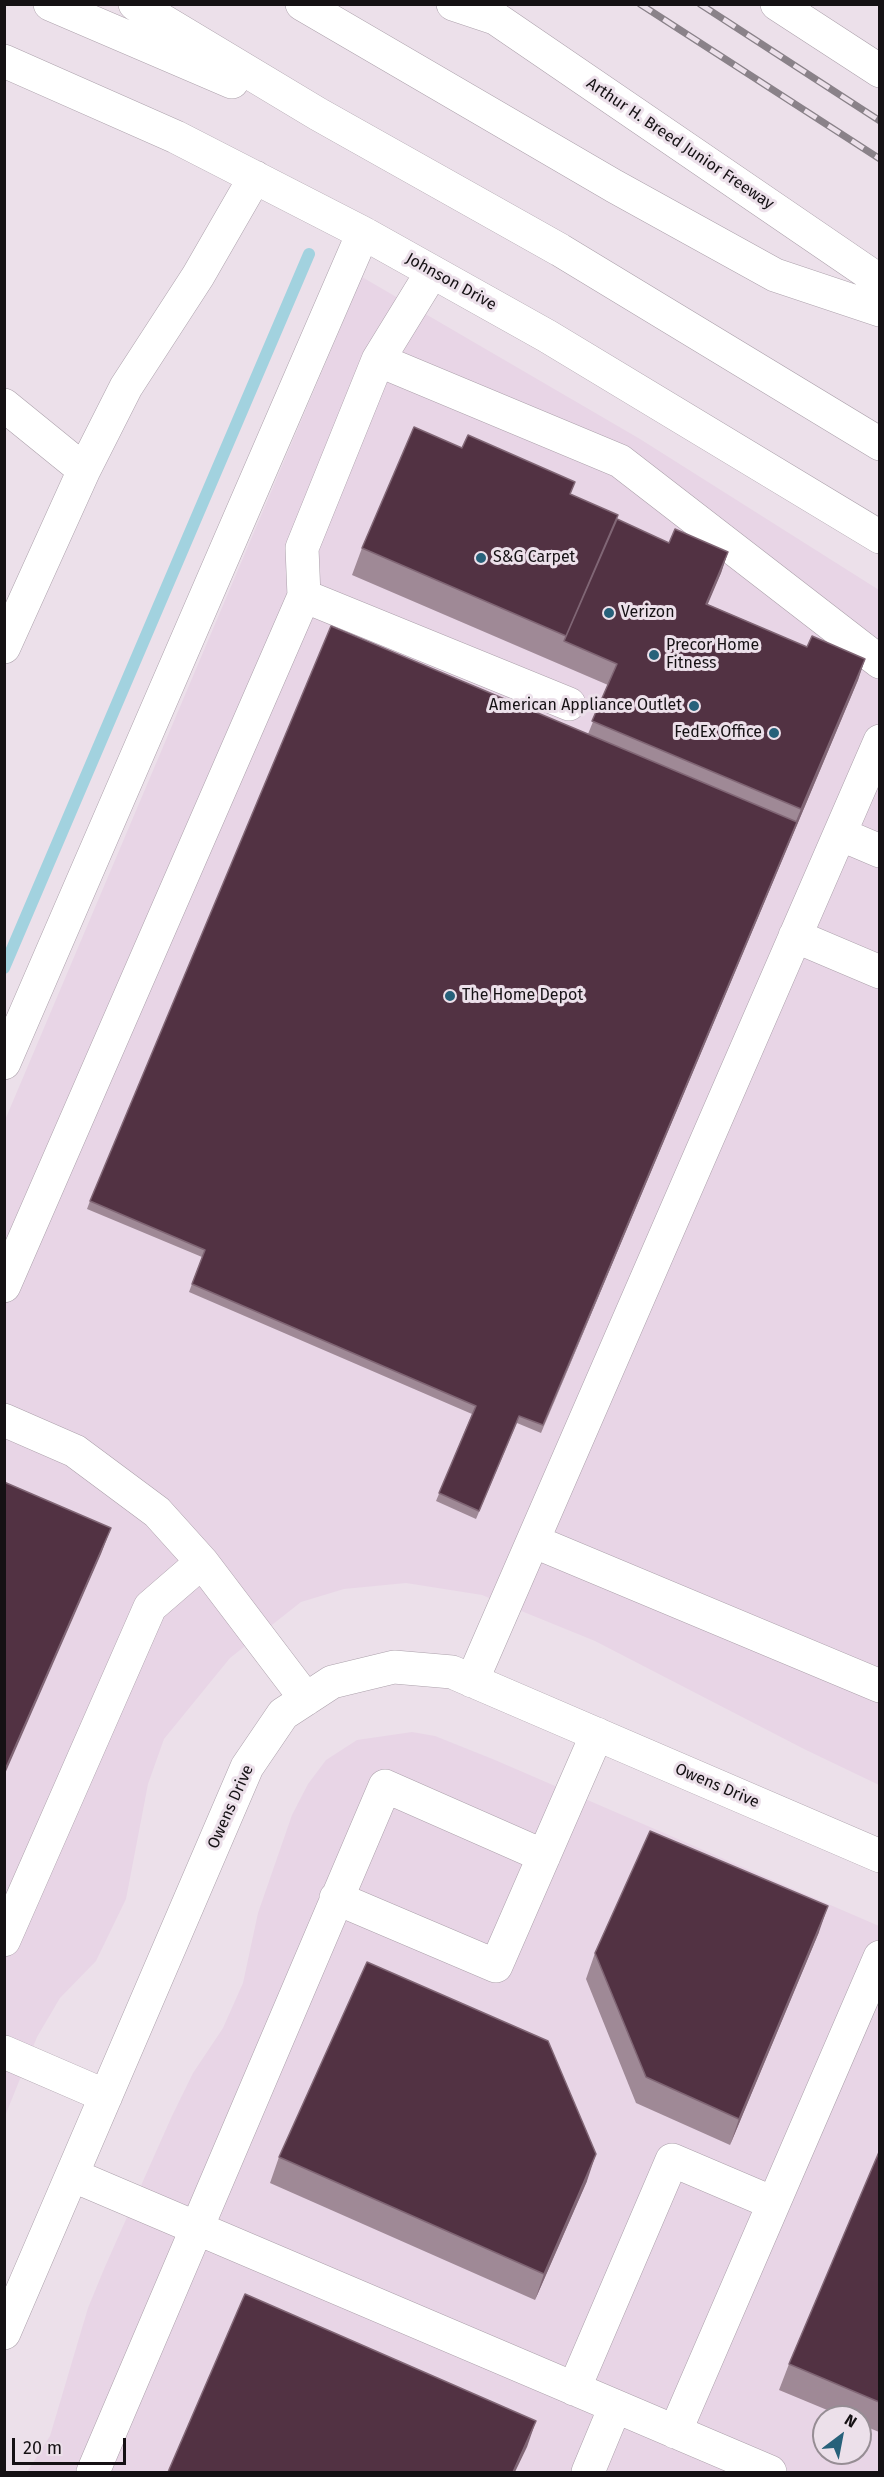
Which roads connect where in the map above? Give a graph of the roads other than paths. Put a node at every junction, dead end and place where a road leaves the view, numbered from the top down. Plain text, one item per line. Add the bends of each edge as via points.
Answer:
1 (50, 4) edge
2 (135, 4) edge
3 (302, 4) edge
4 (453, 4) edge
5 (777, 4) edge
6 (489, 11) edge
7 (4, 61) edge
8 (879, 71) edge
9 (318, 114) junction
10 (255, 177) junction
11 (363, 233) junction
12 (432, 272) junction
13 (879, 281) edge
14 (879, 310) edge
15 (378, 360) junction
16 (4, 405) edge
17 (879, 444) edge
18 (84, 470) junction
19 (879, 537) edge
20 (304, 596) junction
21 (4, 647) edge
22 (879, 662) edge
23 (569, 704) dead end
24 (879, 741) edge
25 (840, 834) junction
26 (879, 851) edge
27 (795, 936) junction
28 (879, 972) edge
29 (4, 1063) edge
30 (4, 1286) edge
31 (4, 1420) edge
32 (533, 1541) junction
33 (202, 1562) junction
34 (472, 1681) junction
35 (879, 1686) edge
36 (306, 1699) junction
37 (597, 1734) junction
38 (543, 1856) junction
39 (879, 1856) edge
40 (336, 1898) junction
41 (4, 1940) edge
42 (879, 1957) edge
43 (870, 2003) edge
44 (4, 2052) edge
45 (106, 2096) junction
46 (72, 2175) junction
47 (773, 2204) junction
48 (197, 2228) junction
49 (4, 2333) edge
50 (573, 2389) junction
51 (615, 2407) junction
52 (675, 2432) junction
53 (93, 2472) edge
54 (588, 2472) edge
55 (770, 2472) edge

1 - 9 main road via 226,80
2 - 9 main road
3 - 14 main road via 604,180 775,274
4 - 6 main road, Arthur H. Breed Junior Freeway
5 - 8 main road
6 - 13 main road, Arthur H. Breed Junior Freeway
7 - 10 main road, Johnson Drive via 176,137
9 - 17 main road via 560,250
10 - 11 main road, Johnson Drive
10 - 18 main road via 198,276 126,387
11 - 12 main road, Johnson Drive
11 - 29 main road
12 - 15 main road
12 - 19 main road, Johnson Drive via 587,360
15 - 20 main road via 302,548
15 - 22 main road via 620,461
16 - 18 main road
18 - 21 main road
20 - 23 main road
20 - 30 main road
24 - 25 main road
25 - 26 main road
25 - 27 main road
27 - 28 main road
27 - 32 main road
31 - 33 main road via 75,1451 157,1512
32 - 34 main road
32 - 35 main road
33 - 36 main road
33 - 41 main road via 150,1607
34 - 36 main road, Owens Drive via 452,1672 394,1667 332,1682
34 - 37 main road, Owens Drive
36 - 45 main road, Owens Drive via 283,1714 247,1767
37 - 38 main road
37 - 39 main road, Owens Drive
38 - 40 main road via 496,1966
38 - 40 main road via 385,1786
40 - 48 main road
42 - 43 main road
43 - 47 main road
44 - 45 main road
45 - 46 main road, Owens Drive
46 - 48 main road
46 - 49 main road, Owens Drive
47 - 50 main road via 672,2160
47 - 52 main road
48 - 50 main road
48 - 53 main road
50 - 51 main road
51 - 52 main road
51 - 54 main road
52 - 55 main road

